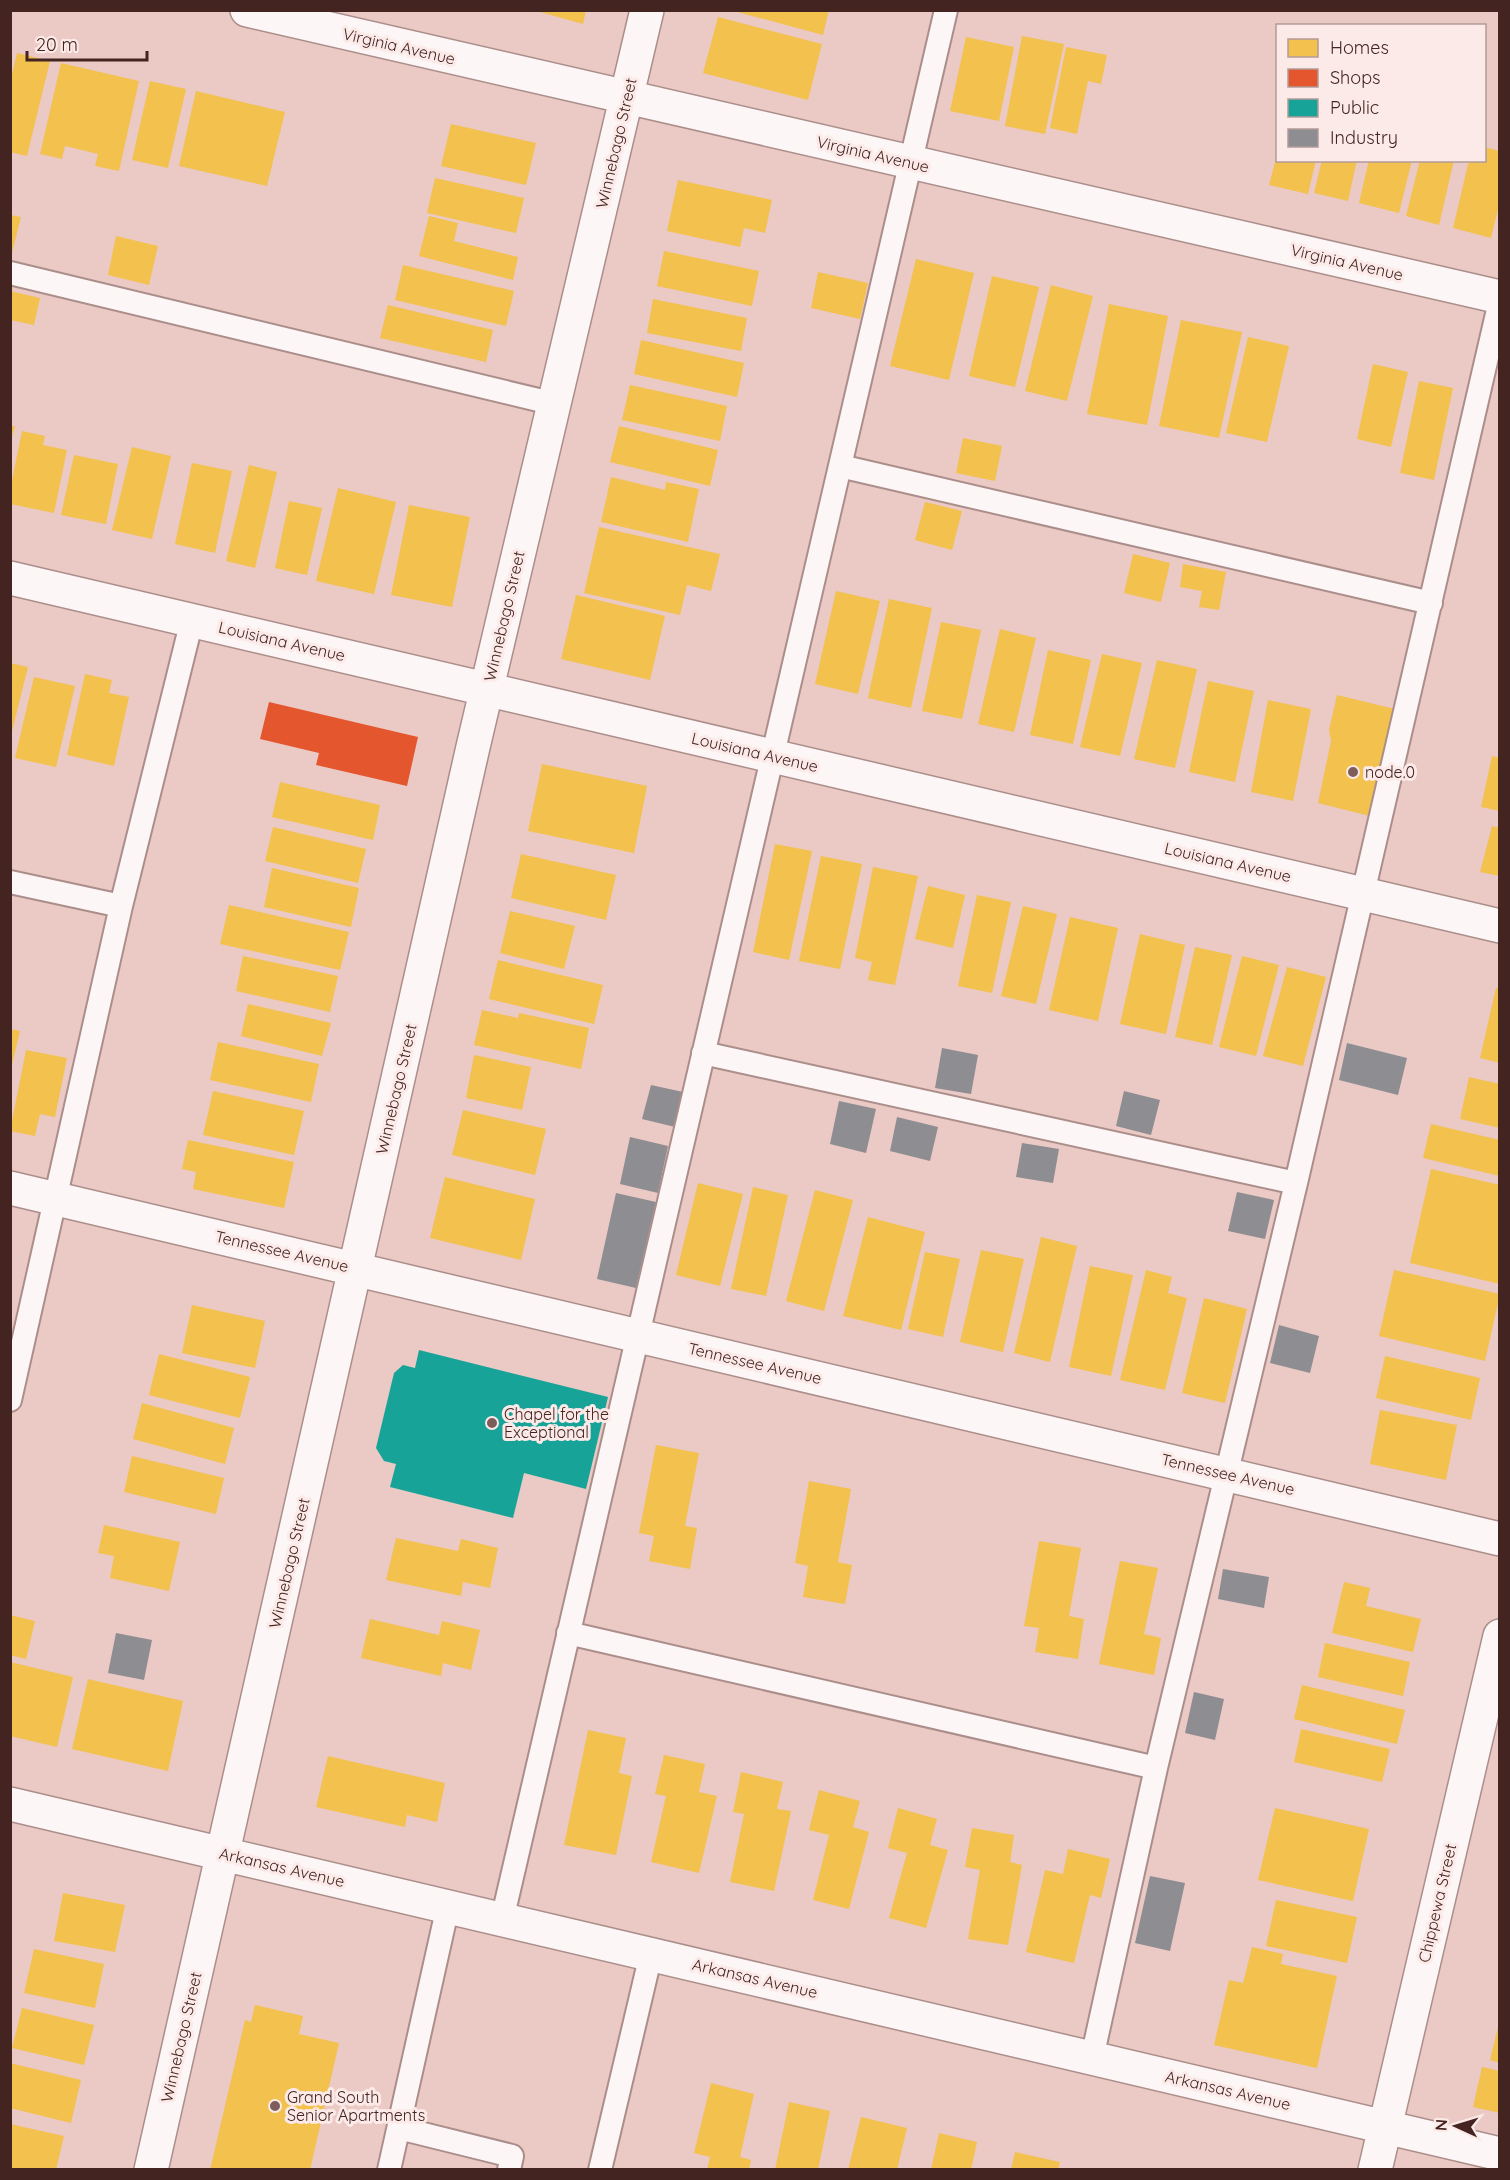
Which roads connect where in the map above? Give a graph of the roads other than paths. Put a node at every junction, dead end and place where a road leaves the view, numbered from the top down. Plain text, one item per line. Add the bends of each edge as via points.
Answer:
1 (247, 10) edge
2 (647, 10) edge
3 (946, 10) edge
4 (627, 98) junction
5 (910, 163) junction
6 (10, 273) edge
7 (1500, 299) edge
8 (555, 404) junction
9 (840, 466) junction
10 (10, 578) edge
11 (1431, 603) junction
12 (192, 620) junction
13 (487, 689) junction
14 (772, 756) junction
15 (10, 882) edge
16 (1364, 894) junction
17 (121, 906) junction
18 (1500, 926) edge
19 (703, 1053) junction
20 (1296, 1183) junction
21 (10, 1188) edge
22 (57, 1199) junction
23 (355, 1268) junction
24 (638, 1335) junction
25 (10, 1400) edge
26 (1227, 1474) junction
27 (1500, 1539) edge
28 (568, 1633) junction
29 (1500, 1636) edge
30 (1156, 1768) junction
31 (10, 1804) edge
32 (223, 1854) junction
33 (448, 1906) junction
34 (502, 1920) junction
35 (651, 1954) junction
36 (1092, 2058) junction
37 (1384, 2126) junction
38 (399, 2128) junction
39 (1500, 2154) edge
40 (151, 2169) edge
41 (389, 2169) edge
42 (509, 2169) edge
43 (600, 2169) edge
44 (1375, 2169) edge

1 - 4 street, Virginia Avenue
2 - 4 street, Winnebago Street
3 - 5 lane
4 - 5 street, Virginia Avenue
4 - 8 street, Winnebago Street
5 - 7 street, Virginia Avenue
5 - 9 lane
6 - 8 lane
7 - 11 lane
8 - 13 street, Winnebago Street
9 - 11 lane
9 - 14 lane
10 - 12 street, Louisiana Avenue
11 - 16 lane
12 - 13 street, Louisiana Avenue
12 - 17 lane
13 - 14 street, Louisiana Avenue
13 - 23 street, Winnebago Street
14 - 16 street, Louisiana Avenue
14 - 19 lane
15 - 17 lane
16 - 18 street, Louisiana Avenue
16 - 20 lane
17 - 22 lane
19 - 20 lane
19 - 24 lane
20 - 26 lane
21 - 22 street, Tennessee Avenue
22 - 23 street, Tennessee Avenue
22 - 25 lane
23 - 24 street, Tennessee Avenue
23 - 32 street, Winnebago Street
24 - 26 street, Tennessee Avenue
24 - 28 lane
26 - 27 street, Tennessee Avenue
26 - 30 lane
28 - 30 lane
28 - 34 lane
29 - 37 street, Chippewa Street
30 - 36 lane
31 - 32 street, Arkansas Avenue
32 - 33 street, Arkansas Avenue
32 - 40 street, Winnebago Street
33 - 34 street, Arkansas Avenue
33 - 38 lane
34 - 35 street, Arkansas Avenue
35 - 36 street, Arkansas Avenue
35 - 43 lane
36 - 37 street, Arkansas Avenue
37 - 39 street, Arkansas Avenue
37 - 44 street, Chippewa Street
38 - 41 lane
38 - 42 lane via 512,2156

